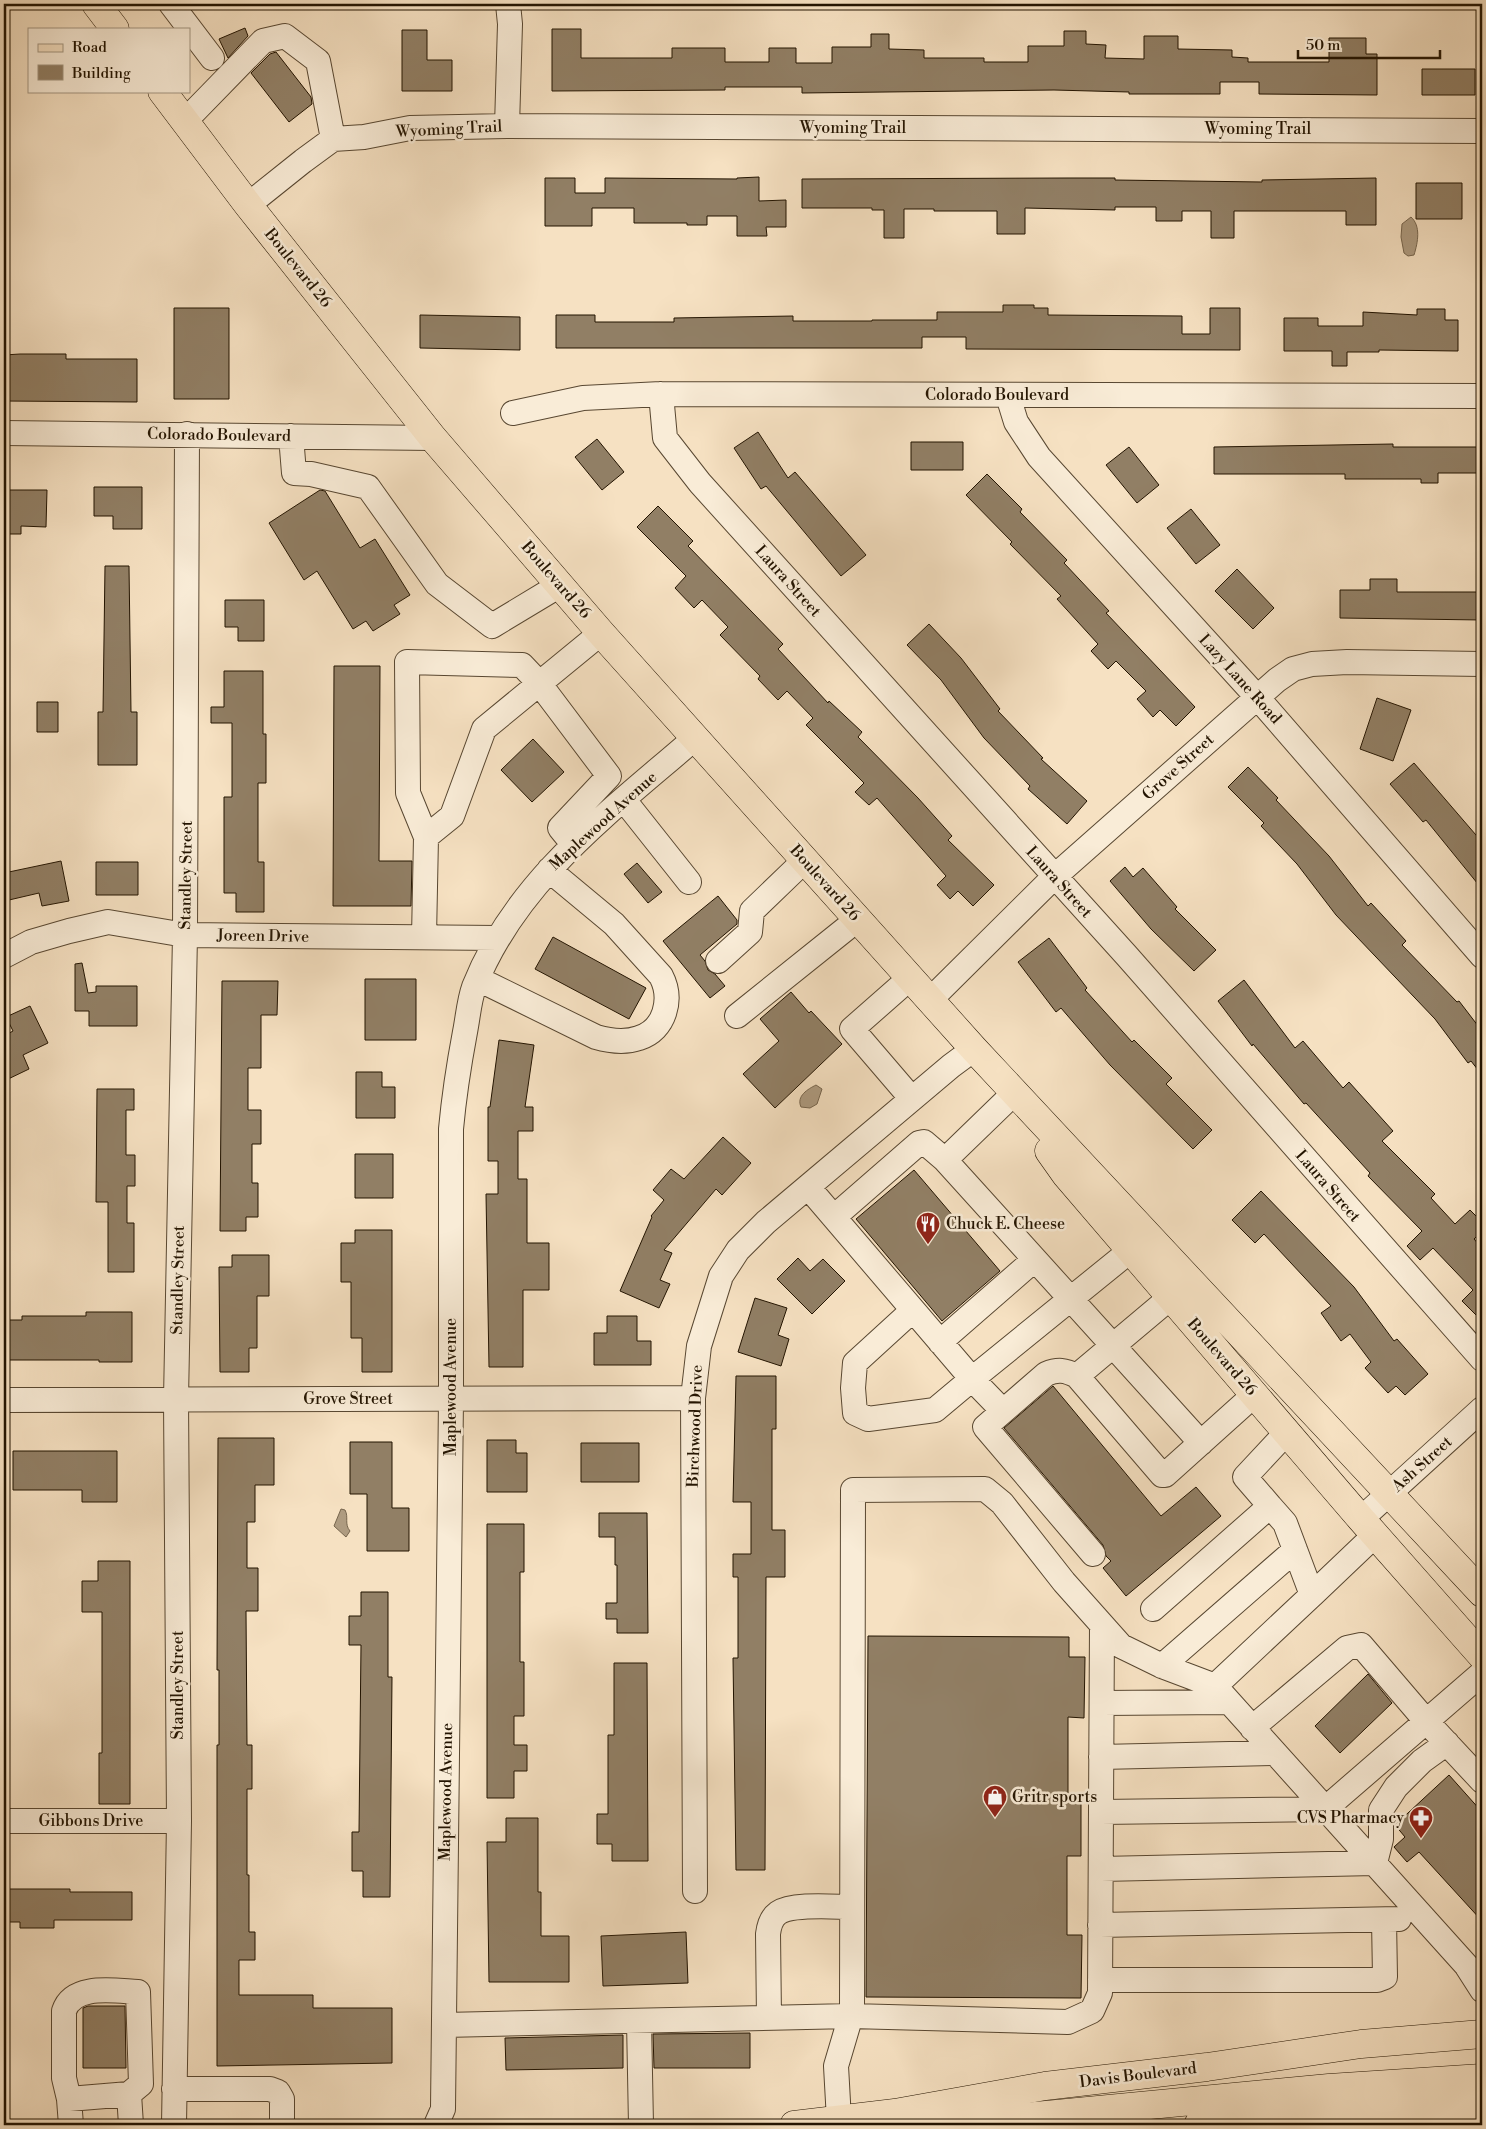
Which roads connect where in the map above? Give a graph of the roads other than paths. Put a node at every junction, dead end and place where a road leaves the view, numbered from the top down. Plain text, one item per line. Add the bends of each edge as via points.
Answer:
1 (171, 4) edge
2 (508, 4) edge
3 (189, 28) edge
4 (190, 29) edge
5 (212, 58) dead end
6 (163, 92) edge
7 (185, 121) junction
8 (507, 126) junction
9 (1482, 130) edge
10 (333, 139) junction
11 (248, 205) junction
12 (661, 394) junction
13 (1008, 396) junction
14 (1482, 396) edge
15 (513, 414) dead end
16 (4, 433) edge
17 (187, 434) junction
18 (291, 436) junction
19 (433, 438) junction
20 (560, 585) junction
21 (601, 632) junction
22 (1482, 664) edge
23 (539, 683) junction
24 (1257, 697) junction
25 (695, 738) junction
26 (624, 800) junction
27 (426, 837) junction
28 (572, 844) junction
29 (805, 860) junction
30 (549, 870) junction
31 (1054, 876) junction
32 (689, 882) dead end
33 (858, 919) junction
34 (185, 935) junction
35 (424, 937) junction
36 (498, 938) junction
37 (4, 956) edge
38 (1482, 956) edge
39 (718, 961) dead end
40 (910, 978) junction
41 (478, 979) junction
42 (930, 1000) junction
43 (737, 1016) dead end
44 (974, 1049) junction
45 (1010, 1097) junction
46 (912, 1099) junction
47 (945, 1160) junction
48 (808, 1187) junction
49 (834, 1217) junction
50 (1131, 1250) junction
51 (1034, 1260) junction
52 (1171, 1297) junction
53 (1070, 1300) junction
54 (913, 1310) junction
55 (940, 1342) junction
56 (1114, 1346) junction
57 (1482, 1359) edge
58 (1077, 1376) junction
59 (972, 1379) junction
60 (1254, 1395) junction
61 (693, 1398) junction
62 (452, 1399) junction
63 (4, 1400) edge
64 (176, 1400) junction
65 (1482, 1409) edge
66 (1004, 1411) junction
67 (1287, 1432) junction
68 (1201, 1443) junction
69 (1390, 1493) junction
70 (1270, 1506) junction
71 (1368, 1527) junction
72 (1295, 1550) junction
73 (1093, 1554) dead end
74 (1482, 1593) edge
75 (1312, 1594) junction
76 (1153, 1609) dead end
77 (1102, 1625) junction
78 (1482, 1656) edge
79 (1162, 1666) junction
80 (1482, 1673) edge
81 (1222, 1694) junction
82 (1102, 1703) junction
83 (1426, 1721) junction
84 (1252, 1728) junction
85 (1447, 1743) junction
86 (1274, 1753) junction
87 (1101, 1757) junction
88 (1482, 1781) edge
89 (1325, 1808) junction
90 (1101, 1812) junction
91 (4, 1821) edge
92 (179, 1821) junction
93 (1374, 1863) junction
94 (1101, 1869) junction
95 (694, 1892) dead end
96 (852, 1907) junction
97 (1424, 1919) junction
98 (1384, 1920) junction
99 (1100, 1925) junction
100 (1476, 1964) edge
101 (1100, 1980) junction
102 (1482, 1990) edge
103 (851, 2016) junction
104 (769, 2018) junction
105 (639, 2021) junction
106 (444, 2025) junction
107 (1482, 2034) edge
108 (1482, 2078) edge
109 (174, 2089) junction
110 (129, 2094) junction
111 (69, 2098) junction
112 (1332, 2100) junction
113 (1482, 2105) edge
114 (839, 2120) junction
115 (71, 2125) edge
116 (131, 2125) edge
117 (174, 2125) edge
118 (282, 2125) edge
119 (436, 2125) edge
120 (641, 2125) edge
121 (794, 2125) edge
122 (940, 2125) edge
123 (1198, 2125) edge

1 - 3 street
2 - 8 street
4 - 5 street
6 - 7 main road, Boulevard 26
7 - 10 street via 263,41 285,36 318,61
7 - 11 main road, Boulevard 26
8 - 9 street, Wyoming Trail
8 - 10 street, Wyoming Trail via 410,128
10 - 11 street
11 - 19 main road, Boulevard 26
12 - 13 street, Colorado Boulevard
12 - 15 street, Colorado Boulevard via 583,398
12 - 31 street, Laura Street via 665,438 700,483
13 - 14 street, Colorado Boulevard
13 - 24 street, Lazy Lane Road via 1016,422 1039,456
16 - 17 street, Colorado Boulevard
17 - 18 street, Colorado Boulevard
17 - 34 street, Standley Street
18 - 19 street, Colorado Boulevard
18 - 20 street via 294,473 368,487 437,584 492,626
19 - 20 main road, Boulevard 26
20 - 21 main road, Boulevard 26
21 - 23 street
21 - 25 main road, Boulevard 26
22 - 24 street, Grove Street via 1312,664 1293,669
23 - 27 street via 484,729 452,816
23 - 27 street via 522,665 407,662 408,793
23 - 28 street via 609,776 560,828
24 - 31 street, Grove Street
24 - 38 street, Lazy Lane Road
25 - 26 street, Maplewood Avenue
25 - 29 main road, Boulevard 26
26 - 28 street, Maplewood Avenue
26 - 32 street
27 - 35 street
28 - 30 street, Maplewood Avenue
29 - 33 main road, Boulevard 26
29 - 39 street via 752,911 750,932
30 - 36 street, Maplewood Avenue
30 - 41 street via 614,924 661,976 667,996 666,1010 660,1023 640,1038 609,1040 596,1037
31 - 42 street, Grove Street
31 - 57 street, Laura Street
33 - 40 main road, Boulevard 26
33 - 43 street
34 - 35 street, Joreen Drive
34 - 37 street, Joreen Drive via 108,922 31,942
34 - 64 street, Standley Street
35 - 36 street, Joreen Drive
36 - 41 street, Maplewood Avenue
40 - 42 main road, Boulevard 26
40 - 46 street via 852,1029
41 - 62 street, Maplewood Avenue via 468,1014 455,1089 452,1129
42 - 44 main road, Boulevard 26
44 - 45 main road, Boulevard 26
44 - 46 street, Birchwood Drive
44 - 69 main road, Boulevard 26
45 - 47 street
45 - 50 main road, Boulevard 26 via 1066,1174
46 - 48 street, Birchwood Drive
47 - 49 street via 924,1142 920,1143
47 - 51 street
48 - 49 street
48 - 61 street, Birchwood Drive via 738,1250 721,1276 699,1346
49 - 54 street
50 - 52 main road, Boulevard 26
50 - 53 street
51 - 53 street
51 - 55 street
52 - 56 street
52 - 60 main road, Boulevard 26
53 - 56 street
53 - 59 street
54 - 55 street
54 - 59 street via 855,1363 855,1413 868,1419 935,1410
55 - 59 street
56 - 58 street
56 - 68 street
58 - 66 street via 1057,1370 1046,1374
58 - 68 street via 1162,1475
59 - 66 street
60 - 67 main road, Boulevard 26
60 - 68 street
61 - 62 street, Grove Street
61 - 95 street, Birchwood Drive
62 - 64 street, Grove Street
62 - 106 street, Maplewood Avenue
63 - 64 street, Grove Street
64 - 92 street, Standley Street
65 - 69 street, Ash Street
66 - 73 street via 985,1426 988,1431
67 - 70 street via 1245,1477
67 - 71 main road, Boulevard 26
69 - 71 street, Ash Street
69 - 74 main road, Boulevard 26
70 - 72 street via 1285,1523
70 - 76 street
71 - 75 street, Ash Street
71 - 78 main road, Boulevard 26
72 - 75 street
72 - 79 street
75 - 81 street, Ash Street
77 - 79 street via 1121,1646
77 - 82 street
77 - 96 street via 1002,1503 985,1489 853,1490
79 - 81 street
80 - 83 street
81 - 82 street
81 - 84 street
82 - 87 street
83 - 84 street via 1361,1645 1354,1645
83 - 85 street
83 - 89 street
84 - 86 street
85 - 88 street
85 - 93 street via 1396,1787 1380,1810 1381,1839
86 - 87 street
86 - 89 street
87 - 90 street
89 - 90 street
89 - 93 street
90 - 94 street
91 - 92 street, Gibbons Drive
92 - 109 street, Standley Street
93 - 94 street
93 - 97 street
94 - 99 street
96 - 103 street
96 - 104 street via 787,1909 776,1914 770,1922
97 - 98 street
97 - 100 street
98 - 99 street
98 - 101 street via 1385,1977 1377,1980
99 - 101 street
100 - 102 street
101 - 103 street via 1100,1993 1092,2011 1068,2022
103 - 104 street
103 - 114 street via 836,2066
104 - 105 street
105 - 106 street
105 - 120 street
106 - 119 street, Maplewood Avenue via 443,2110
107 - 114 main road, Davis Boulevard via 1361,2044 1207,2067 1045,2086 895,2114
108 - 112 main road
109 - 117 street, Standley Street
109 - 118 street via 270,2089 278,2092 282,2099
110 - 111 street
110 - 111 street via 141,2084 138,1992 83,1992 70,2000 64,2011 64,2078
110 - 116 street
111 - 115 street
112 - 113 main road
112 - 122 main road
112 - 123 main road
114 - 121 main road, Davis Boulevard

